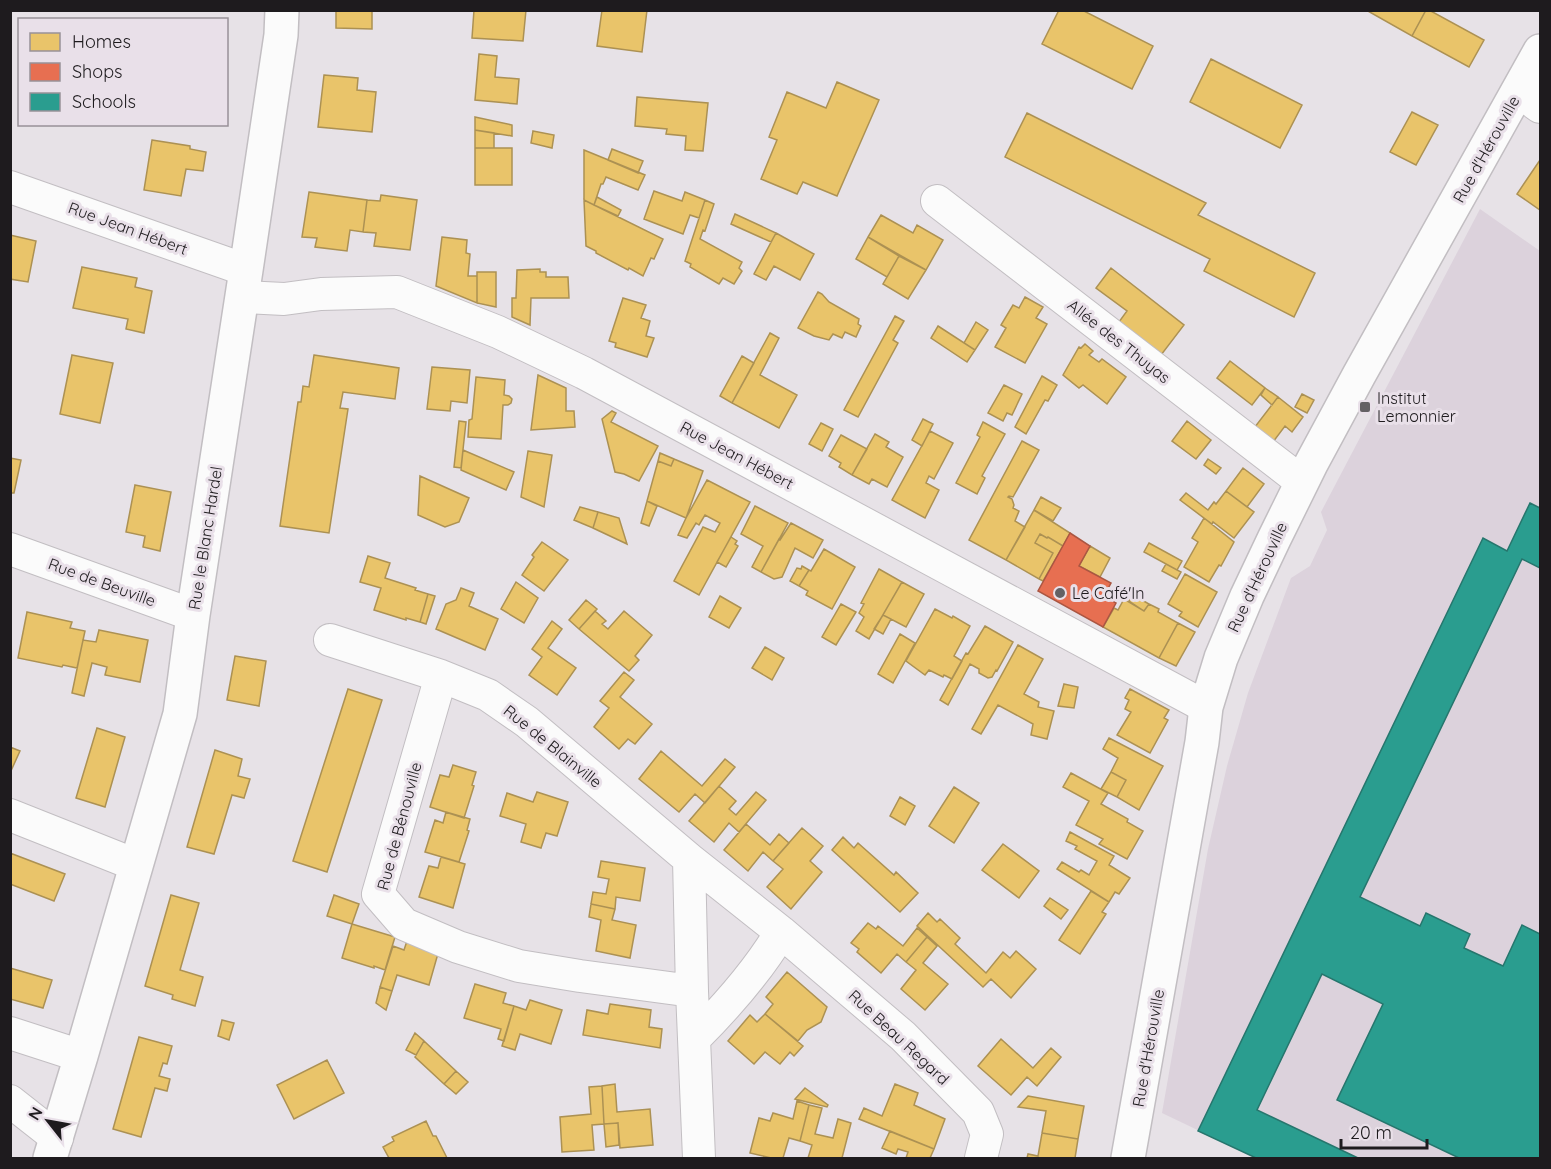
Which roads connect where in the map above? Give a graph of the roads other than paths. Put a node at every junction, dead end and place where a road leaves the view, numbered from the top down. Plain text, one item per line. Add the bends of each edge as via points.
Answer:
1 (282, 10) edge
2 (1540, 51) edge
3 (1529, 99) edge
4 (10, 187) edge
5 (937, 201) dead end
6 (244, 284) junction
7 (1302, 482) junction
8 (10, 549) edge
9 (193, 615) junction
10 (330, 640) dead end
11 (441, 676) junction
12 (1206, 707) junction
13 (10, 815) edge
14 (689, 859) junction
15 (136, 865) junction
16 (781, 932) junction
17 (692, 991) junction
18 (10, 1033) edge
19 (694, 1039) junction
20 (81, 1056) junction
21 (10, 1101) edge
22 (54, 1148) edge
23 (699, 1158) edge
24 (981, 1158) edge
25 (1128, 1158) edge

1 - 6 street, Rue le Blanc Hardel
2 - 3 street, Rue d'Hérouville
3 - 7 street, Rue d'Hérouville via 1359,375
4 - 6 street, Rue Jean Hébert
5 - 7 street, Allée des Thuyas
6 - 9 street, Rue le Blanc Hardel
6 - 12 street, Rue Jean Hébert via 284,299 397,292 498,332 594,379
7 - 12 street, Rue d'Hérouville via 1247,596
8 - 9 street, Rue de Beuville
9 - 15 street, Rue le Blanc Hardel via 180,714
10 - 11 street, Rue de Blainville
11 - 14 street, Rue de Blainville via 488,695 527,722
11 - 17 street, Rue de Bénouville via 378,894 404,924 458,947 519,966
12 - 25 street, Rue d'Hérouville
13 - 15 street
14 - 16 street, Rue de Blainville
14 - 17 street
15 - 20 street, Rue le Blanc Hardel
16 - 19 street via 768,954
16 - 24 street, Rue Beau Regard via 903,1036 978,1112 987,1134
17 - 19 street
18 - 20 street
19 - 23 street
20 - 22 street, Rue le Blanc Hardel
21 - 22 street, Rue le Blanc Hardel

